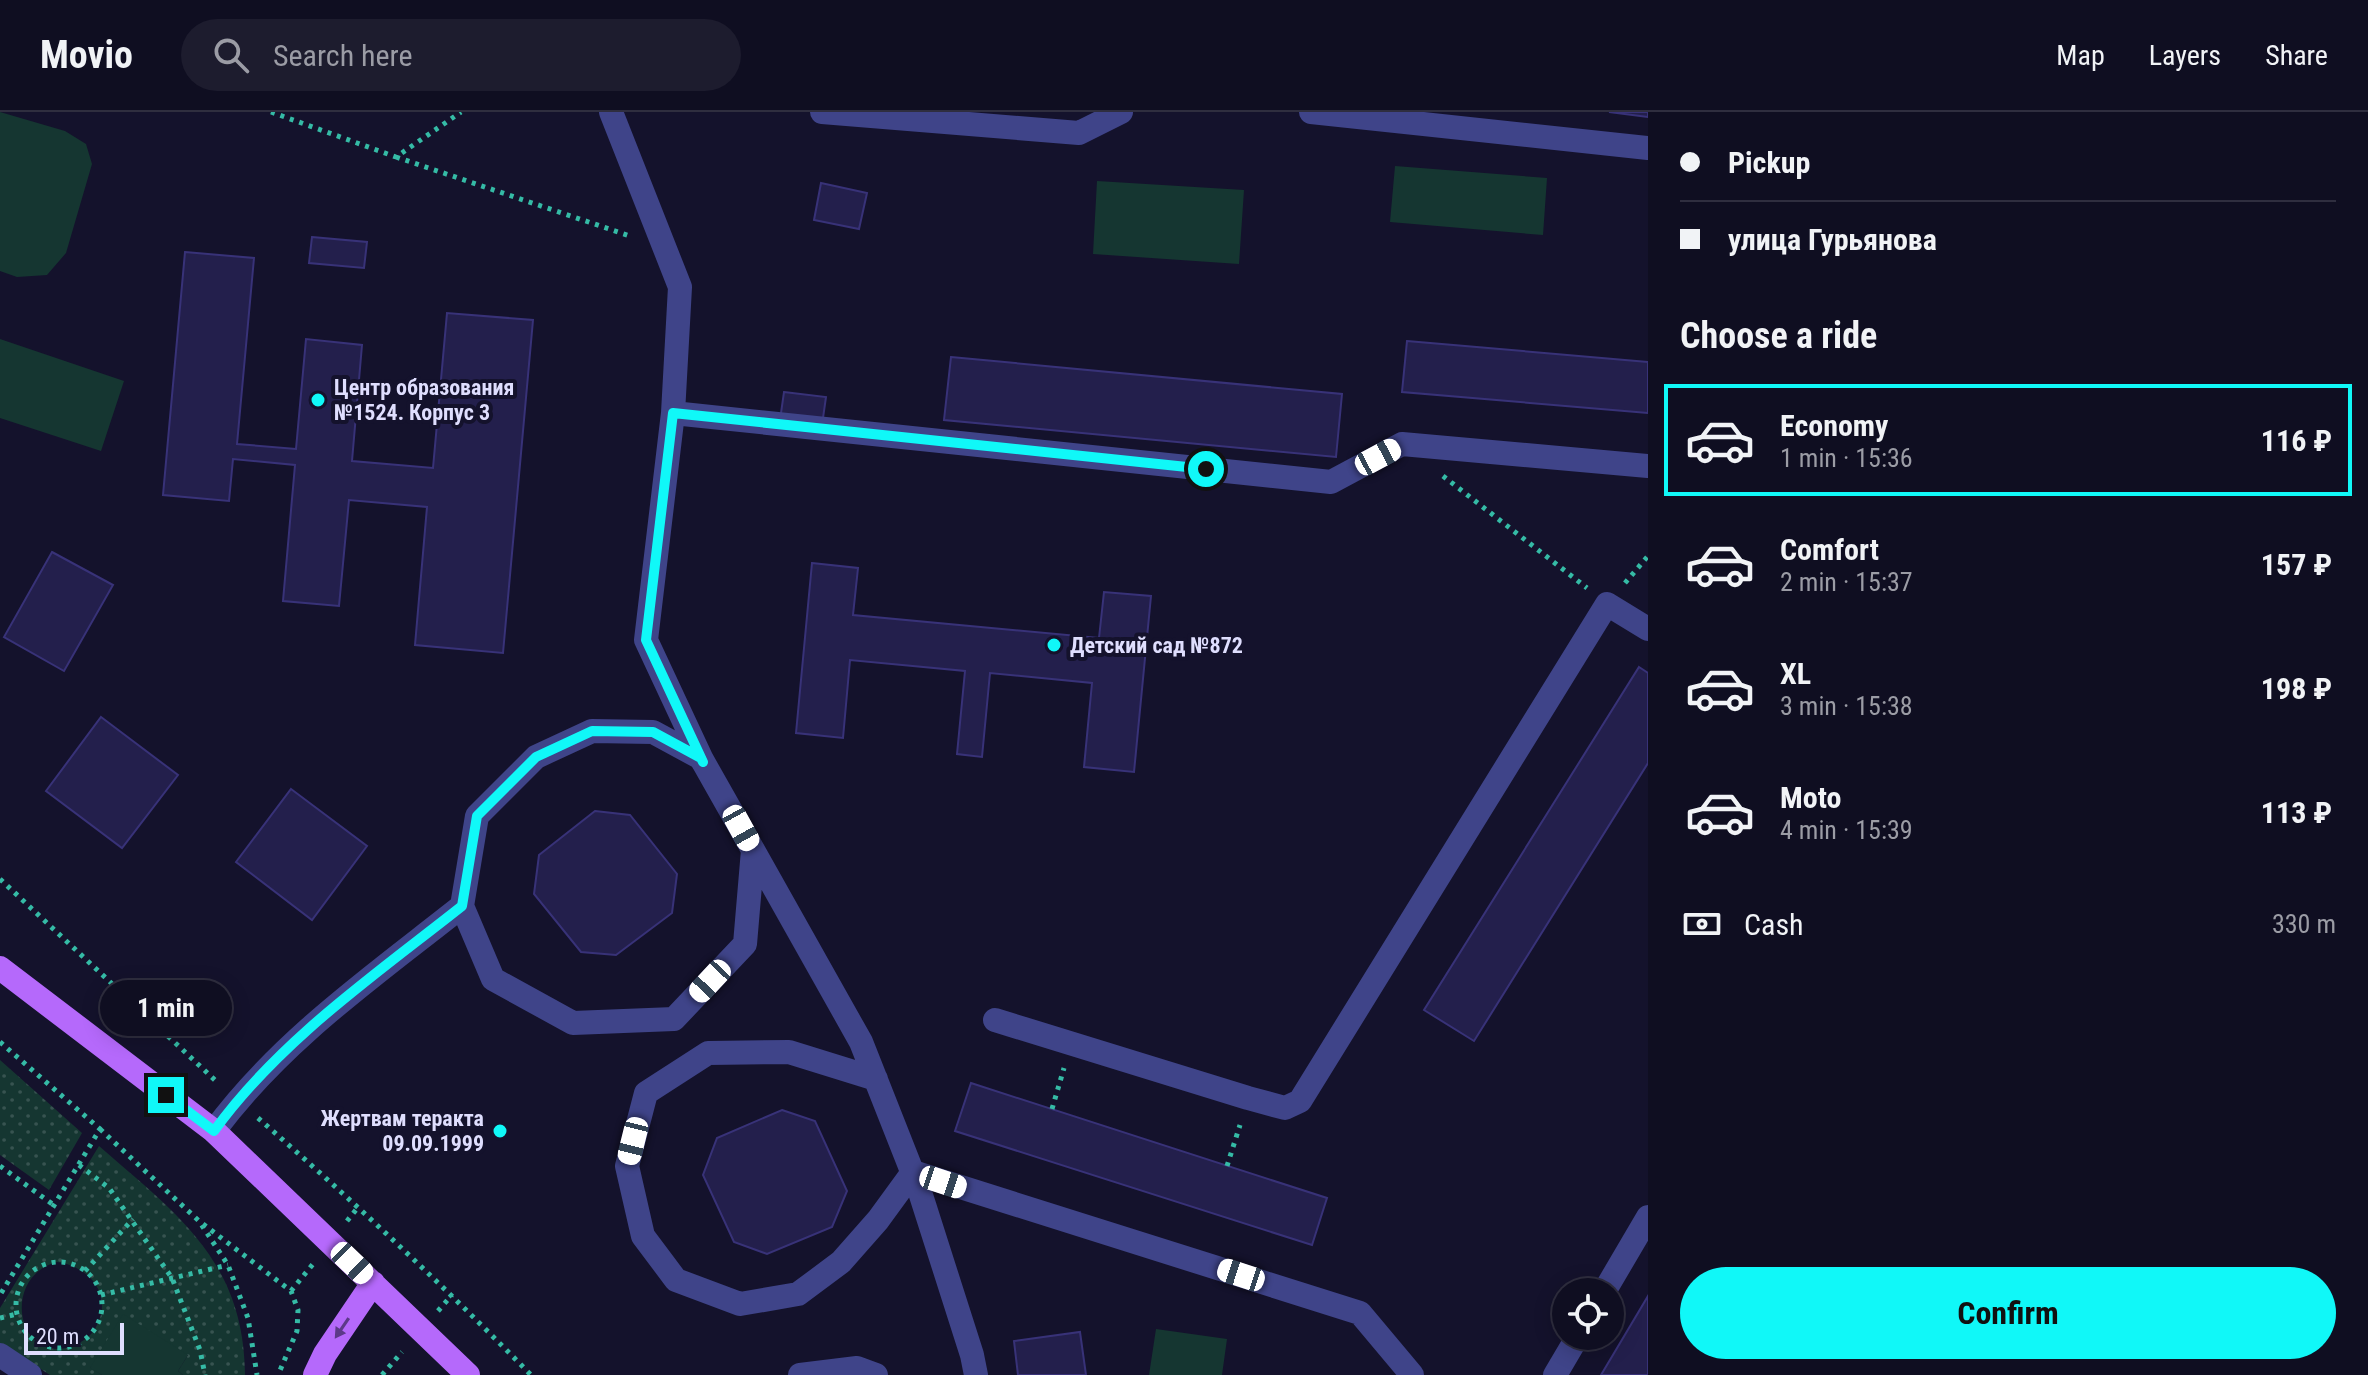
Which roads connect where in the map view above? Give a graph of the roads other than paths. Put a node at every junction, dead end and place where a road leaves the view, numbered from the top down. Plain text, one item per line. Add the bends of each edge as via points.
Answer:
1 (611, 112) edge
2 (822, 112) edge
3 (1121, 112) edge
4 (1311, 112) edge
5 (1080, 122) edge
6 (1648, 148) edge
7 (673, 413) junction
8 (1648, 466) edge
9 (1648, 629) edge
10 (703, 762) junction
11 (753, 850) junction
12 (462, 906) junction
13 (0, 968) edge
14 (995, 1020) dead end
15 (876, 1079) junction
16 (214, 1131) junction
17 (913, 1172) junction
18 (1648, 1217) edge
19 (1612, 1278) edge
20 (373, 1283) junction
21 (1570, 1350) edge
22 (0, 1355) edge
23 (30, 1375) edge
24 (315, 1375) edge
25 (468, 1375) edge
26 (800, 1375) edge
27 (876, 1375) edge
28 (976, 1375) edge
29 (1412, 1375) edge
30 (1555, 1375) edge

1 - 7 lane via 680,287
2 - 5 lane
3 - 5 lane
4 - 6 lane
7 - 8 lane via 1331,482 1402,444
7 - 10 lane via 646,640
9 - 14 lane via 1607,604 1300,1101 1285,1108
10 - 11 lane
10 - 12 lane via 653,732 592,731 536,757 477,816
11 - 12 lane via 745,944 674,1019 573,1023 493,979
11 - 15 lane via 861,1042
12 - 16 lane via 295,1039
13 - 16 main road
15 - 17 lane
15 - 17 lane via 789,1052 708,1053 646,1093 627,1166 643,1236 676,1280 740,1304 798,1294 841,1262
16 - 20 main road
17 - 28 lane
17 - 29 lane via 1360,1313
18 - 19 lane
20 -> 24 main road
20 - 25 main road
21 - 30 lane
22 - 23 lane
26 - 27 lane via 857,1368

